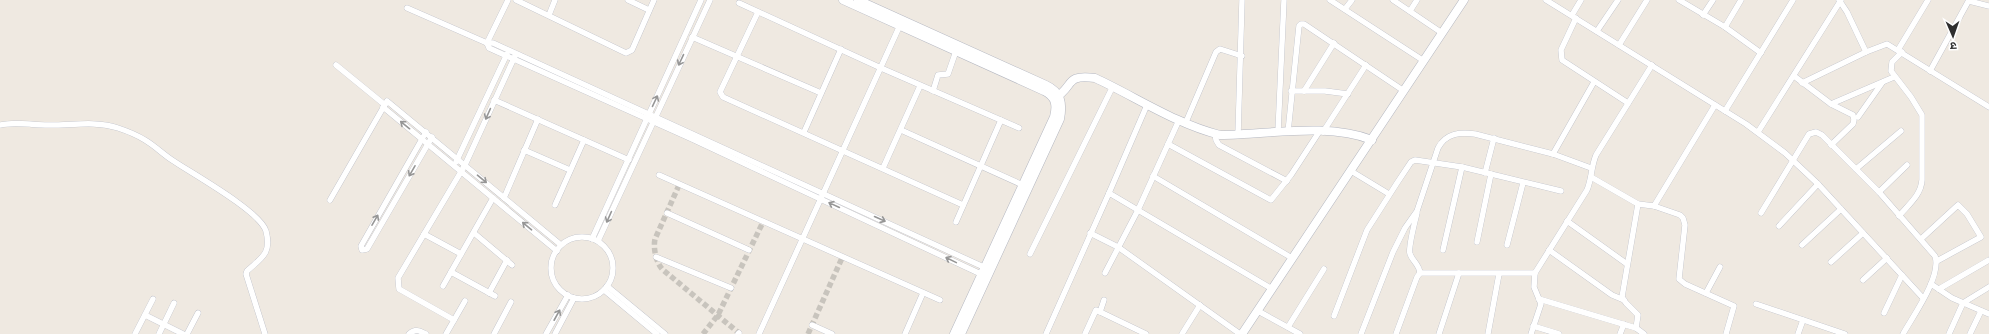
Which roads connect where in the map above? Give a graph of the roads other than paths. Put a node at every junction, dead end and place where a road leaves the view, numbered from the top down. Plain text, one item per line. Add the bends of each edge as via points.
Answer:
1 (508, 0) edge
2 (516, 0) edge
3 (555, 0) edge
4 (628, 0) edge
5 (654, 0) edge
6 (702, 0) edge
7 (710, 0) edge
8 (843, 0) edge
9 (858, 0) edge
10 (1242, 0) edge
11 (1284, 0) edge
12 (1330, 0) edge
13 (1352, 0) edge
14 (1393, 0) edge
15 (1417, 0) edge
16 (1464, 0) edge
17 (1546, 0) edge
18 (1581, 0) edge
19 (1618, 0) edge
20 (1647, 0) edge
21 (1679, 0) edge
22 (1713, 0) edge
23 (1741, 0) edge
24 (1793, 0) edge
25 (1840, 0) edge
26 (1928, 0) edge
27 (1969, 0) edge
28 (739, 3) dead end
29 (1989, 6) edge
30 (407, 8) dead end
31 (1345, 9) junction
32 (649, 10) junction
33 (1410, 11) junction
34 (758, 12) junction
35 (549, 15) junction
36 (1703, 15) junction
37 (1574, 17) junction
38 (901, 23) junction
39 (1725, 27) junction
40 (1598, 31) junction
41 (1442, 33) junction
42 (692, 37) junction
43 (487, 43) junction
44 (1334, 44) junction
45 (1619, 45) junction
46 (841, 49) junction
47 (956, 51) junction
48 (1900, 51) junction
49 (1866, 52) junction
50 (507, 53) junction
51 (1761, 53) junction
52 (515, 56) junction
53 (736, 56) junction
54 (1242, 56) junction
55 (1424, 61) junction
56 (336, 65) dead end
57 (1366, 65) junction
58 (1652, 65) junction
59 (880, 68) junction
60 (1930, 71) junction
61 (1794, 76) junction
62 (1894, 77) junction
63 (1594, 82) junction
64 (1882, 82) junction
65 (1802, 83) junction
66 (920, 86) junction
67 (1113, 86) junction
68 (933, 91) junction
69 (1304, 91) junction
70 (1404, 91) junction
71 (1291, 92) junction
72 (821, 93) junction
73 (1348, 94) junction
74 (1056, 97) junction
75 (494, 100) junction
76 (1628, 102) junction
77 (385, 104) junction
78 (1831, 104) junction
79 (1147, 105) junction
80 (1715, 105) junction
81 (1989, 107) edge
82 (1725, 111) junction
83 (1858, 117) dead end
84 (651, 118) junction
85 (538, 119) junction
86 (1001, 120) junction
87 (1182, 121) junction
88 (0, 125) edge
89 (1019, 128) dead end
90 (901, 130) junction
91 (1901, 131) dead end
92 (426, 132) junction
93 (804, 132) junction
94 (1278, 132) junction
95 (1288, 132) junction
96 (1321, 132) junction
97 (1758, 132) junction
98 (1215, 133) junction
99 (1238, 135) junction
100 (432, 137) junction
101 (1494, 138) junction
102 (422, 139) junction
103 (584, 140) junction
104 (1372, 140) junction
105 (428, 144) junction
106 (1168, 144) junction
107 (1831, 145) junction
108 (524, 150) junction
109 (842, 151) junction
110 (1553, 154) junction
111 (458, 159) junction
112 (629, 160) junction
113 (1793, 160) junction
114 (1432, 162) junction
115 (466, 165) junction
116 (1907, 165) dead end
117 (455, 166) junction
118 (980, 166) junction
119 (1462, 167) junction
120 (883, 168) junction
121 (1591, 168) junction
122 (1856, 169) junction
123 (570, 170) junction
124 (1350, 171) junction
125 (462, 172) junction
126 (1488, 174) junction
127 (659, 175) dead end
128 (1153, 176) junction
129 (1590, 177) junction
130 (1287, 181) junction
131 (1524, 183) junction
132 (1818, 184) junction
133 (1024, 186) junction
134 (1560, 191) dead end
135 (1879, 192) junction
136 (1109, 193) junction
137 (1389, 194) junction
138 (822, 196) junction
139 (493, 198) junction
140 (504, 198) junction
141 (330, 200) dead end
142 (1638, 204) junction
143 (555, 205) dead end
144 (963, 205) junction
145 (1654, 206) junction
146 (1841, 209) junction
147 (1138, 210) junction
148 (1417, 211) junction
149 (667, 213) dead end
150 (1761, 213) dead end
151 (1899, 216) junction
152 (1567, 221) junction
153 (956, 222) dead end
154 (1779, 226) dead end
155 (474, 233) junction
156 (1090, 233) junction
157 (1863, 233) junction
158 (424, 234) junction
159 (592, 239) junction
160 (802, 240) junction
161 (1921, 240) junction
162 (598, 241) junction
163 (1477, 242) dead end
164 (561, 245) junction
165 (1507, 245) dead end
166 (1802, 245) dead end
167 (1118, 247) junction
168 (749, 250) dead end
169 (1444, 250) dead end
170 (1549, 250) junction
171 (557, 251) junction
172 (461, 254) junction
173 (1030, 254) dead end
174 (656, 256) dead end
175 (1292, 258) junction
176 (1887, 258) junction
177 (507, 260) junction
178 (1989, 260) edge
179 (1937, 261) junction
180 (1831, 262) dead end
181 (1627, 264) junction
182 (512, 265) dead end
183 (1720, 267) dead end
184 (1324, 269) dead end
185 (451, 272) junction
186 (986, 272) junction
187 (1105, 273) dead end
188 (1420, 273) junction
189 (1459, 273) junction
190 (1499, 274) junction
191 (1535, 274) junction
192 (1902, 275) junction
193 (1863, 280) dead end
194 (1931, 284) junction
195 (443, 286) dead end
196 (1989, 287) edge
197 (606, 288) junction
198 (731, 288) dead end
199 (1272, 289) junction
200 (1939, 289) junction
201 (489, 293) junction
202 (923, 293) junction
203 (1706, 293) junction
204 (568, 295) junction
205 (495, 296) dead end
206 (574, 298) junction
207 (1923, 298) junction
208 (153, 299) dead end
209 (1539, 299) junction
210 (940, 300) dead end
211 (1104, 300) dead end
212 (1624, 300) junction
213 (465, 301) dead end
214 (511, 302) dead end
215 (174, 303) dead end
216 (1964, 303) junction
217 (1756, 304) dead end
218 (1200, 305) junction
219 (1258, 311) junction
220 (1980, 311) junction
221 (1100, 312) junction
222 (198, 313) dead end
223 (1884, 313) dead end
224 (1989, 314) edge
225 (145, 315) junction
226 (1334, 316) dead end
227 (454, 320) junction
228 (1803, 320) junction
229 (164, 324) junction
230 (1624, 324) junction
231 (812, 325) dead end
232 (1533, 326) junction
233 (1288, 327) junction
234 (1636, 328) junction
235 (135, 334) edge
236 (159, 334) edge
237 (183, 334) edge
238 (188, 334) edge
239 (265, 334) edge
240 (409, 334) edge
241 (426, 334) edge
242 (446, 334) edge
243 (494, 334) edge
244 (546, 334) edge
245 (555, 334) edge
246 (657, 334) edge
247 (665, 334) edge
248 (759, 334) edge
249 (832, 334) edge
250 (904, 334) edge
251 (954, 334) edge
252 (961, 334) edge
253 (1046, 334) edge
254 (1085, 334) edge
255 (1146, 334) edge
256 (1182, 334) edge
257 (1241, 334) edge
258 (1300, 334) edge
259 (1360, 334) edge
260 (1396, 334) edge
261 (1439, 334) edge
262 (1488, 334) edge
263 (1531, 334) edge
264 (1559, 334) edge
265 (1620, 334) edge
266 (1644, 334) edge
267 (1726, 334) edge
268 (1798, 334) edge
269 (1845, 334) edge
270 (1903, 334) edge
271 (1948, 334) edge
272 (1970, 334) edge

1 - 43 street
2 - 35 street
3 - 35 street
4 - 32 street
5 - 32 street
84 -> 6 street
7 - 42 street
8 - 38 street
9 - 38 street
10 - 54 street
11 - 94 street
12 - 31 street
13 - 31 street
14 - 33 street
15 - 33 street
16 - 41 street
17 - 37 street
18 - 37 street
19 - 40 street
20 - 45 street
21 - 36 street
22 - 36 street
23 - 39 street
24 - 51 street
25 - 49 street
25 - 61 street
26 - 48 street
27 - 29 street
27 - 60 street
28 - 34 street
30 - 43 street
31 - 55 street
32 - 35 street via 632,50 626,53
33 - 41 street
34 - 46 street
34 - 53 street
36 - 39 street
37 - 40 street
37 - 63 street via 1561,50 1562,60
38 - 47 street
38 - 59 street
38 - 74 street via 1046,84 1055,90
39 - 51 street
40 - 45 street
41 - 55 street
42 - 53 street
42 -> 84 street
43 - 50 street via 489,48
44 - 57 street
44 - 69 street
44 - 71 street via 1304,24 1299,26
45 - 58 street
46 - 59 street
46 - 72 street
47 - 68 street via 948,74 938,75
47 - 74 street
48 - 49 street via 1885,44
48 - 60 street
48 - 62 street via 1890,67
49 - 65 street
50 - 52 street
50 - 111 street
51 - 82 street
52 - 75 street
52 - 84 street
53 - 72 street
53 - 93 street via 720,92 721,95
54 - 87 street via 1220,49 1216,52
54 - 99 street
55 - 70 street
56 - 77 street
57 - 70 street
57 - 73 street
58 - 76 street
58 - 80 street
59 - 66 street
59 - 109 street
60 - 81 street
61 - 65 street
61 - 97 street
62 - 64 street
62 - 151 street via 1920,110 1923,122 1921,189
63 - 76 street
63 - 110 street
64 - 78 street
64 - 83 street
65 - 78 street
66 - 68 street
66 - 90 street
67 - 74 street via 1095,78 1082,76 1074,78
67 - 79 street
67 - 173 street
68 - 86 street
69 - 71 street
69 - 73 street
70 - 104 street
71 - 95 street
72 - 93 street
73 - 96 street
74 - 133 street via 1054,117
75 - 85 street
75 -> 115 street
76 - 121 street
77 - 92 street
102 -> 77 street
77 - 141 street
78 - 107 street via 1853,115 1854,120
79 - 87 street
79 - 136 street
80 - 82 street
80 - 145 street
82 - 97 street
84 - 112 street
84 - 138 street
84 -> 162 street
85 - 103 street
85 - 108 street
86 - 89 street
86 - 118 street
87 - 98 street
87 - 106 street
88 - 239 street via 11,122 47,125 79,123 116,127 146,140 246,210 262,223 266,230 266,251 263,258 246,274
90 - 118 street
90 - 120 street
91 - 122 street
92 - 100 street
92 - 102 street
93 - 109 street
94 - 95 street
94 - 99 street
95 - 96 street
96 - 104 street via 1360,135
96 - 130 street
97 - 113 street
98 - 99 street
98 - 130 street via 1219,145
100 - 105 street
100 - 111 street
101 - 110 street
101 - 114 street via 1454,134 1442,142
101 - 126 street
102 - 105 street
105 -> 102 street via 367,249 362,250 361,246
103 - 112 street
103 - 123 street
104 - 124 street
105 - 117 street
106 - 128 street
106 - 130 street via 1271,200
107 - 113 street via 1822,135 1813,132 1809,134
107 - 122 street
108 - 123 street
108 - 140 street
109 - 120 street
109 - 138 street
110 - 121 street
111 - 115 street
111 - 117 street
112 - 159 street
113 - 132 street
113 - 150 street
114 - 119 street
114 - 137 street via 1419,159 1411,162
114 - 148 street
115 - 125 street
115 -> 140 street
116 - 135 street
117 - 125 street
118 - 133 street
118 - 144 street
119 - 126 street
119 - 169 street
120 - 144 street
121 - 129 street
122 - 135 street
123 - 143 street
124 - 137 street
124 - 175 street
125 - 139 street
125 - 158 street
126 - 131 street
126 - 163 street
127 - 160 street
128 - 147 street
128 - 175 street
129 - 142 street
129 - 152 street via 1587,190
131 - 134 street
131 - 165 street
132 - 146 street
132 - 154 street
133 - 186 street
135 - 151 street
136 - 147 street
136 - 156 street
137 - 226 street via 1367,230
138 - 160 street
138 - 186 street
139 - 155 street
171 -> 139 street
140 - 164 street
142 - 145 street
142 - 181 street
144 - 153 street
145 - 203 street via 1683,218 1686,225 1679,279
146 - 157 street
146 - 166 street
147 - 167 street
147 - 199 street
148 - 188 street via 1409,249 1411,256 1418,263
148 - 259 street via 1392,252
149 - 168 street
151 - 161 street
152 - 170 street
152 - 181 street
155 - 172 street
155 - 177 street
156 - 167 street
156 - 253 street
157 - 176 street
157 - 180 street
158 - 172 street
158 - 227 street via 397,284 399,288
159 - 162 street
159 - 164 street via 573,238
160 - 202 street
160 - 248 street
161 - 179 street
161 - 179 street via 1958,205 1967,214 1981,237
162 - 197 street via 606,248 613,262 612,277
164 - 171 street
167 - 187 street
167 - 218 street
170 - 191 street
170 - 212 street via 1612,295
171 - 204 street via 551,265 552,275 559,288
172 - 185 street
174 - 198 street
175 - 199 street
176 - 192 street
176 - 193 street
177 - 182 street
177 - 201 street
178 - 200 street
179 - 194 street
181 - 212 street via 1622,293
183 - 203 street
184 - 233 street
185 - 195 street
185 - 201 street
186 - 251 street
186 - 252 street
188 - 189 street
188 - 260 street
189 - 190 street
189 - 261 street
190 - 191 street
190 - 262 street
191 - 209 street via 1534,287
192 - 207 street
192 - 223 street
194 - 200 street
194 - 207 street
196 - 216 street
197 - 206 street via 591,298
197 - 246 street
197 - 247 street
199 - 219 street
200 - 216 street
201 - 205 street
202 - 210 street
202 - 250 street
203 - 267 street via 1734,306
204 - 206 street
244 -> 204 street
206 - 245 street
207 - 270 street
208 - 225 street
209 - 230 street
209 - 232 street via 1540,309
211 - 221 street
212 - 234 street via 1638,315
213 - 227 street
214 - 243 street
215 - 229 street
216 - 220 street
216 - 271 street
217 - 228 street
218 - 256 street
218 - 257 street
219 - 233 street
219 - 257 street
220 - 224 street
220 - 272 street
221 - 254 street via 1096,310
221 - 255 street
222 - 238 street
225 - 229 street
225 - 235 street
227 - 242 street
228 - 268 street
228 - 269 street
229 - 236 street
229 - 237 street
230 - 234 street
230 - 265 street
231 - 249 street
232 - 263 street
232 - 264 street
233 - 258 street
234 - 266 street
240 - 241 street via 413,330

